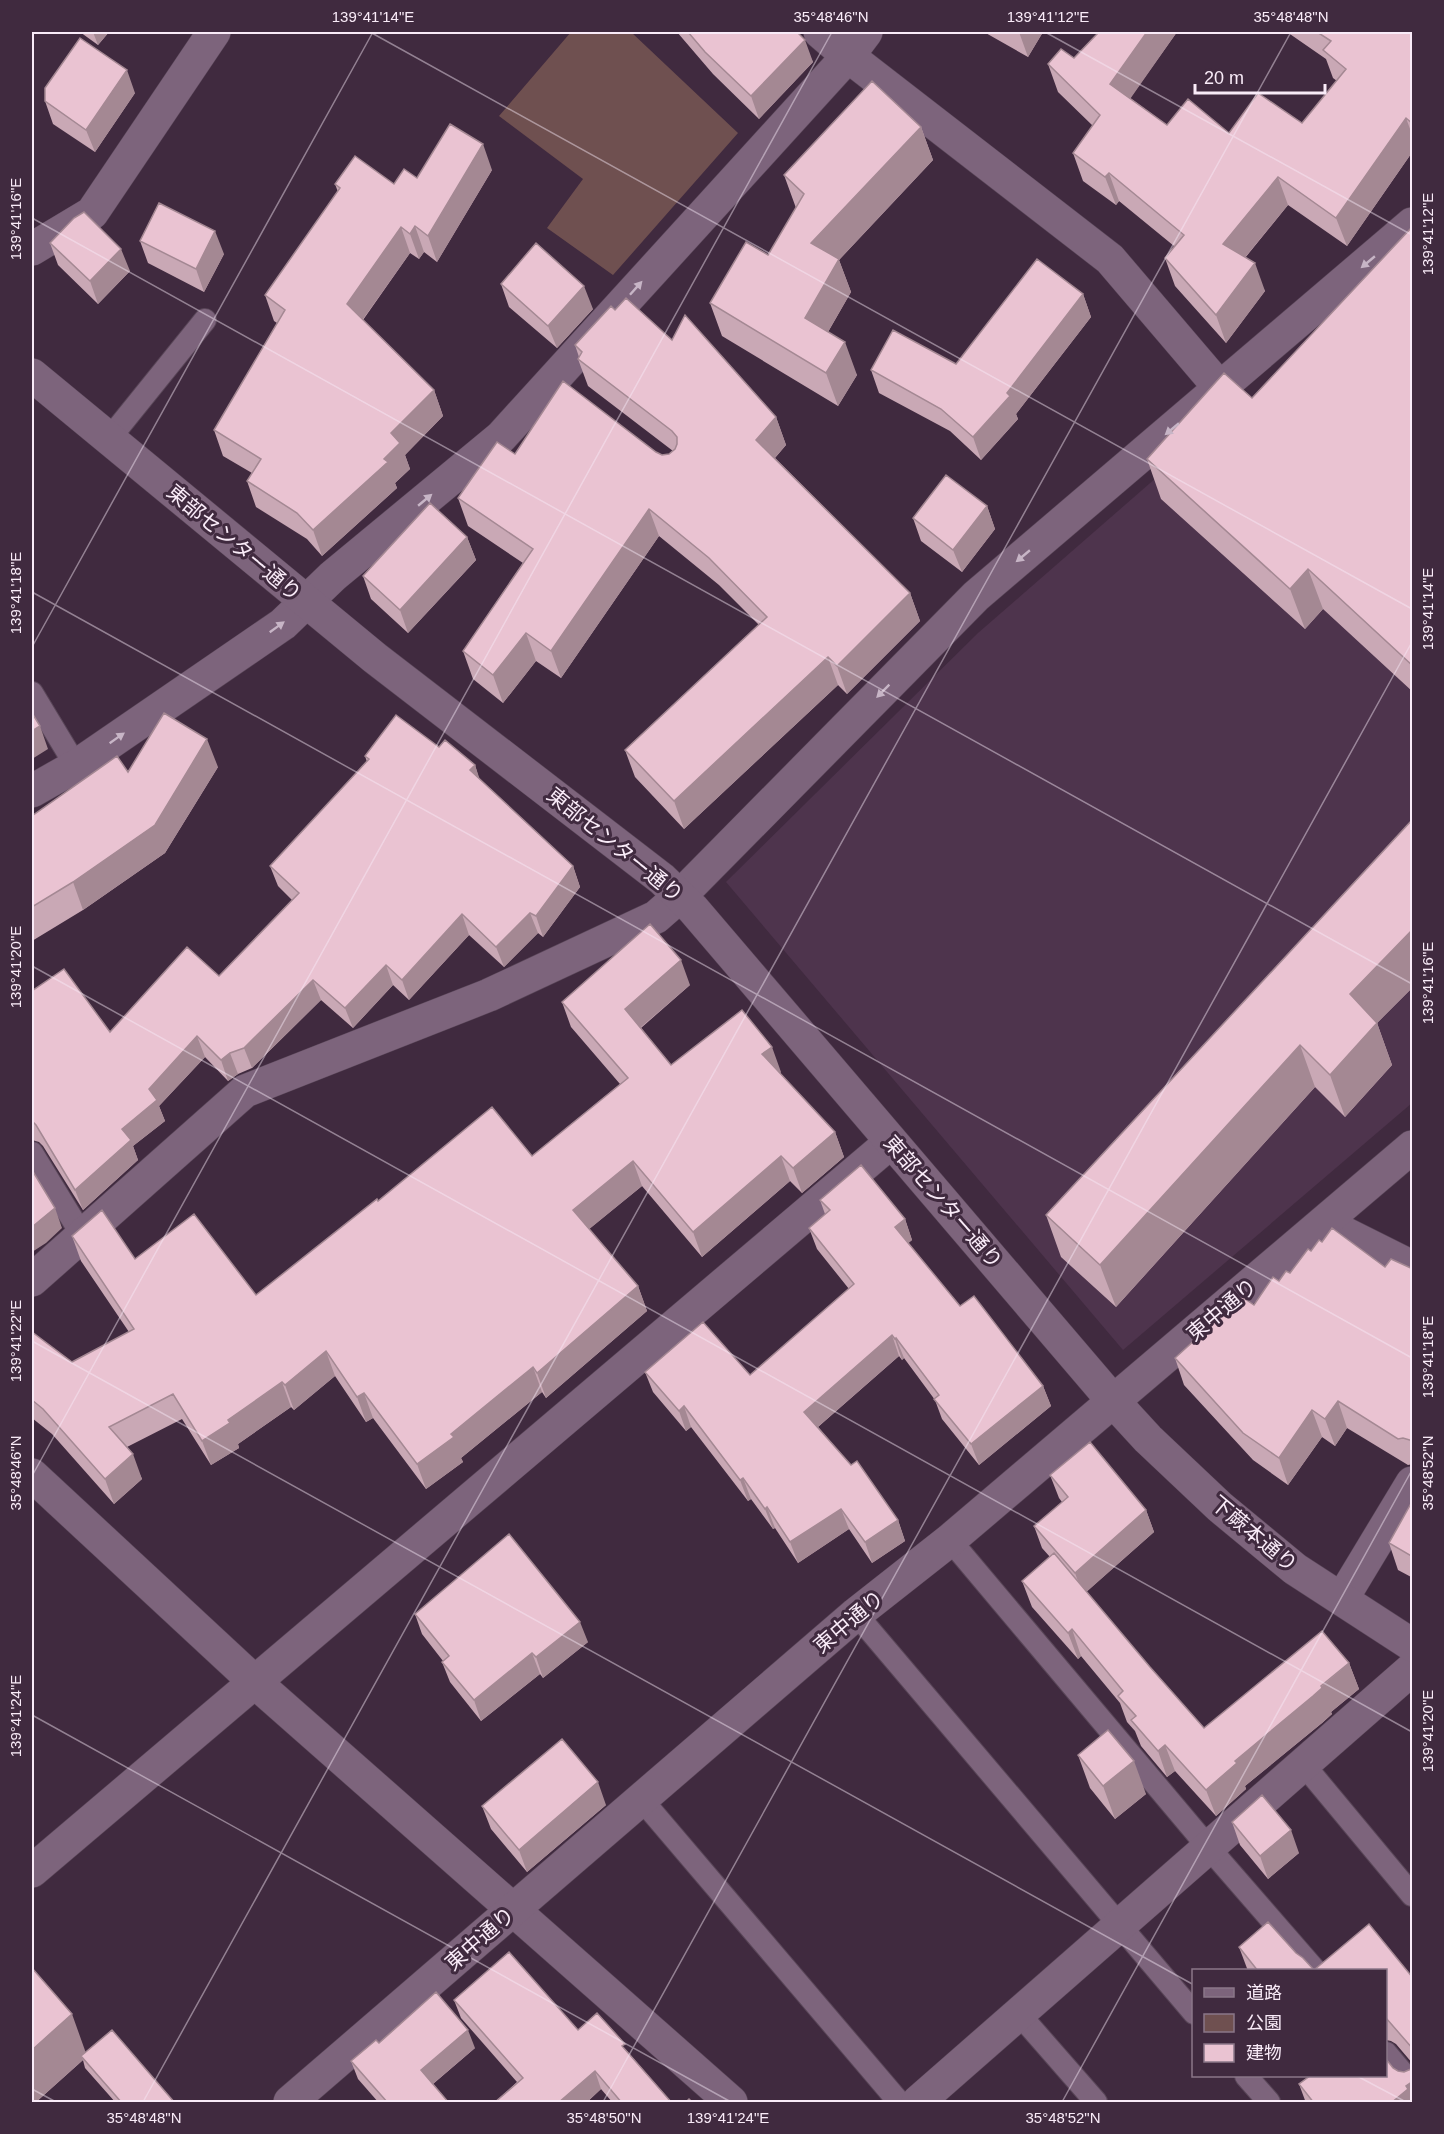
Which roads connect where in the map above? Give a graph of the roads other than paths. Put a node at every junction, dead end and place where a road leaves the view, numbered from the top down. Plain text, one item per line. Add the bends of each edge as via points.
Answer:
1 (214, 32) edge
2 (820, 32) edge
3 (857, 44) edge
4 (1413, 224) edge
5 (32, 249) edge
6 (205, 320) dead end
7 (32, 375) edge
8 (1220, 388) junction
9 (109, 439) junction
10 (307, 602) junction
11 (32, 693) edge
12 (76, 766) junction
13 (32, 791) edge
14 (680, 896) junction
15 (891, 1142) junction
16 (1413, 1147) edge
17 (32, 1153) edge
18 (1324, 1223) junction
19 (82, 1235) junction
20 (1413, 1267) edge
21 (32, 1280) edge
22 (1114, 1402) junction
23 (32, 1475) edge
24 (1413, 1483) edge
25 (950, 1540) junction
26 (1342, 1599) junction
27 (856, 1614) junction
28 (1413, 1645) edge
29 (1413, 1669) edge
30 (256, 1683) junction
31 (1304, 1765) junction
32 (642, 1800) junction
33 (1209, 1848) junction
34 (32, 1871) edge
35 (1413, 1895) edge
36 (514, 1910) junction
37 (1120, 1926) junction
38 (1313, 1969) edge
39 (1192, 2011) edge
40 (1019, 2014) junction
41 (1387, 2054) edge
42 (1247, 2077) edge
43 (1413, 2084) edge
44 (290, 2103) edge
45 (731, 2103) edge
46 (899, 2103) edge
47 (918, 2103) edge
48 (1096, 2103) edge
49 (1269, 2103) edge

1 - 5 street via 93,213
2 - 3 street
3 - 8 street via 1110,259
10 -> 3 street via 333,576 564,385
4 -> 8 street
6 - 9 lane
7 - 9 street, 東部センター通り
8 -> 14 street via 976,596
9 - 10 street, 東部センター通り
12 -> 10 street via 283,624
10 - 14 street, 東部センター通り
11 - 12 lane
12 - 13 street
14 - 15 street, 東部センター通り
14 - 19 street via 657,917 489,995 245,1091
15 - 22 street, 東部センター通り
15 - 30 street
16 - 18 street, 東中通り
17 - 19 lane
18 - 20 street
18 - 22 street, 東中通り
19 - 21 street
22 - 25 street, 東中通り
22 - 26 street, 下蕨本通り via 1220,1507 1295,1569
23 - 30 street
24 - 26 street
25 - 27 street, 東中通り
25 - 33 lane
26 - 28 street, 下蕨本通り
27 - 32 street, 東中通り
27 - 37 lane
29 - 31 street
30 - 34 street
30 - 36 street
31 - 33 street
31 - 35 lane
32 - 36 street, 東中通り
32 - 46 lane
33 - 37 street
33 - 38 lane
36 - 44 street, 東中通り
36 - 45 street
37 - 39 lane
37 - 40 street
40 - 47 street
40 - 48 lane
41 - 43 lane
42 - 49 lane

